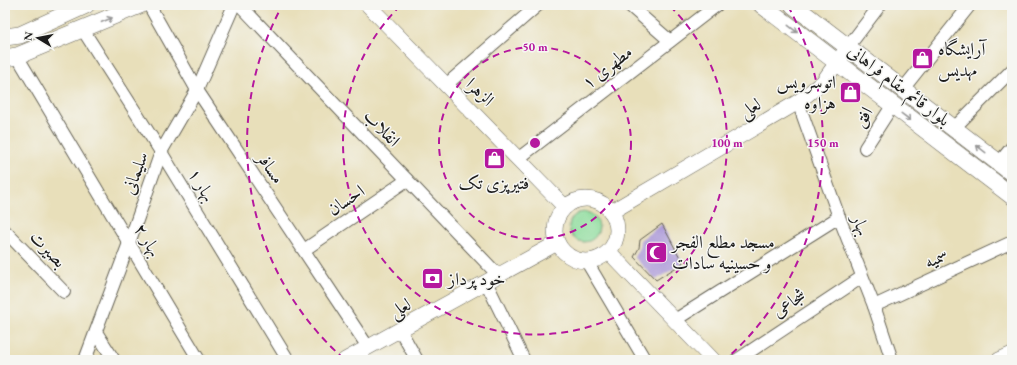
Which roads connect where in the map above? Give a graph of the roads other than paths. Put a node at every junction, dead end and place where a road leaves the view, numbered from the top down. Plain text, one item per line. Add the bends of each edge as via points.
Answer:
1 (140, 5) edge
2 (149, 5) edge
3 (234, 5) edge
4 (240, 5) edge
5 (368, 5) edge
6 (538, 5) edge
7 (629, 5) edge
8 (717, 5) edge
9 (762, 5) edge
10 (794, 5) edge
11 (880, 5) edge
12 (970, 5) edge
13 (80, 8) edge
14 (83, 30) junction
15 (5, 37) edge
16 (670, 41) junction
17 (848, 47) junction
18 (11, 57) edge
19 (837, 64) junction
20 (1012, 70) edge
21 (446, 85) junction
22 (903, 89) junction
23 (197, 90) junction
24 (798, 102) junction
25 (892, 106) junction
26 (954, 128) junction
27 (1012, 147) edge
28 (866, 148) dead end
29 (161, 152) junction
30 (519, 158) junction
31 (999, 163) junction
32 (1012, 173) edge
33 (407, 180) junction
34 (1012, 196) edge
35 (565, 207) junction
36 (611, 212) junction
37 (839, 217) junction
38 (5, 232) edge
39 (1012, 242) edge
40 (129, 243) junction
41 (557, 243) junction
42 (304, 250) junction
43 (608, 252) junction
44 (587, 262) junction
45 (862, 277) junction
46 (492, 279) junction
47 (64, 292) dead end
48 (874, 306) junction
49 (675, 320) junction
50 (400, 330) junction
51 (96, 332) junction
52 (368, 347) junction
53 (1012, 354) edge
54 (84, 360) edge
55 (114, 360) edge
56 (199, 360) edge
57 (288, 360) edge
58 (345, 360) edge
59 (417, 360) edge
60 (524, 360) edge
61 (645, 360) edge
62 (714, 360) edge
63 (737, 360) edge
64 (892, 360) edge
65 (999, 360) edge

14 -> 1 main road
2 - 23 street, مسافر
3 - 23 street, سلیمانی
4 - 33 street, انقلاب
5 - 21 street, الزهرا
6 - 21 street
7 - 16 street
8 - 16 street, مطهری ۱
9 -> 19 main road, بلوار قائم مقام فراهانی
10 - 17 main road, بلوار قائم مقام فراهانی
11 - 17 street
12 - 22 street
13 - 14 main road
13 - 15 main road via 20,34
14 - 18 main road
14 - 29 street, بهار ۱
16 - 30 street, مطهری ۱
17 - 19 street, لعلی
17 - 22 main road, بلوار قائم مقام فراهانی
18 - 40 street, بهار ۲
19 - 24 street, لعلی via 823,82
19 - 25 main road, بلوار قائم مقام فراهانی
20 - 26 street
21 - 30 street, الزهرا
22 - 26 main road, بلوار قائم مقام فراهانی
23 - 29 street, سلیمانی
23 - 42 street, مسافر
24 - 36 street, لعلی
24 - 37 street, بهار
25 - 28 street, افق
25 -> 34 main road, بلوار قائم مقام فراهانی
31 -> 26 main road, بلوار قائم مقام فراهانی
27 - 31 street
29 - 40 street, سلیمانی
29 - 57 street, بهار ۱
30 - 35 street, الزهرا
31 - 32 main road, بلوار قائم مقام فراهانی
33 - 42 street, احسان
33 - 46 street, انقلاب
35 - 36 street via 572,202 590,199 598,201
35 - 41 street via 554,228
36 - 43 street via 617,230 615,242
37 - 45 street, بهار
37 - 49 street
38 - 47 street, بصیرت
39 - 48 street, سمیه
40 - 51 street, سلیمانی
40 - 56 street, بهار ۲
41 - 44 street via 569,257
41 - 46 street, لعلی
42 - 52 street, مسافر
43 - 44 street via 599,259
43 - 49 street
44 - 61 street
45 - 48 street, بهار
45 - 63 street, شجاعی
46 - 50 street, لعلی
46 - 60 street, انقلاب
48 - 64 street, بهار
49 - 62 street
50 - 52 street, لعلی
50 - 59 street
51 - 54 street, سلیمانی
51 - 55 street
52 - 58 street, لعلی
53 - 65 street

